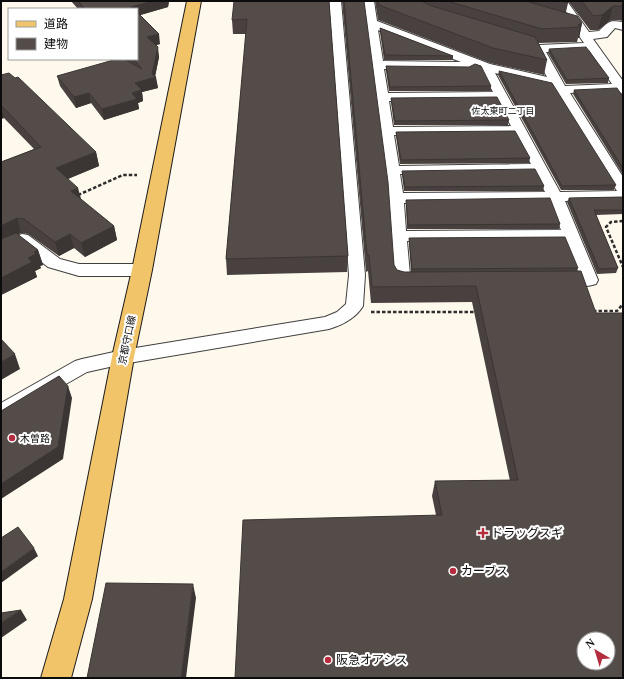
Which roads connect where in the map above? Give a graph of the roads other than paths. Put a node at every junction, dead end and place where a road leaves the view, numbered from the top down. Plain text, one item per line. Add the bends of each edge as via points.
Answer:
1 (194, 1) edge
2 (335, 1) edge
3 (368, 1) edge
4 (561, 1) edge
5 (563, 21) edge
6 (371, 23) junction
7 (578, 26) junction
8 (623, 26) edge
9 (510, 41) edge
10 (589, 41) junction
11 (538, 49) junction
12 (377, 65) junction
13 (485, 66) junction
14 (560, 87) junction
15 (622, 89) edge
16 (501, 96) junction
17 (382, 97) junction
18 (519, 130) junction
19 (387, 131) junction
20 (539, 168) junction
21 (392, 170) junction
22 (623, 189) edge
23 (554, 196) junction
24 (623, 196) edge
25 (396, 198) junction
26 (571, 235) junction
27 (399, 236) junction
28 (1, 249) edge
29 (142, 270) junction
30 (434, 280) edge
31 (544, 280) edge
32 (123, 357) junction
33 (2, 411) edge
34 (56, 678) edge

1 - 29 main road, 京都守口線
2 - 32 street via 358,275 354,306 329,323
3 - 6 street
4 - 7 street
5 - 7 street
6 - 12 street
6 - 13 street
7 - 10 street
8 - 10 street via 612,24 603,34
9 - 11 street
10 - 11 street
10 - 15 street
11 - 14 street
12 - 13 street
12 - 17 street
13 - 14 street
13 - 16 street
14 - 15 street
14 - 22 street
16 - 17 street
16 - 18 street
17 - 19 street
18 - 19 street
18 - 20 street
19 - 21 street
20 - 21 street
20 - 23 street
21 - 25 street
23 - 24 street
23 - 25 street
23 - 26 street
25 - 27 street
26 - 27 street
26 - 31 street via 590,280
27 - 30 street via 402,281
28 - 29 street via 22,239 54,263 79,270
29 - 32 main road, 京都守口線
32 - 33 street via 82,366
32 - 34 main road, 京都守口線 via 78,599

